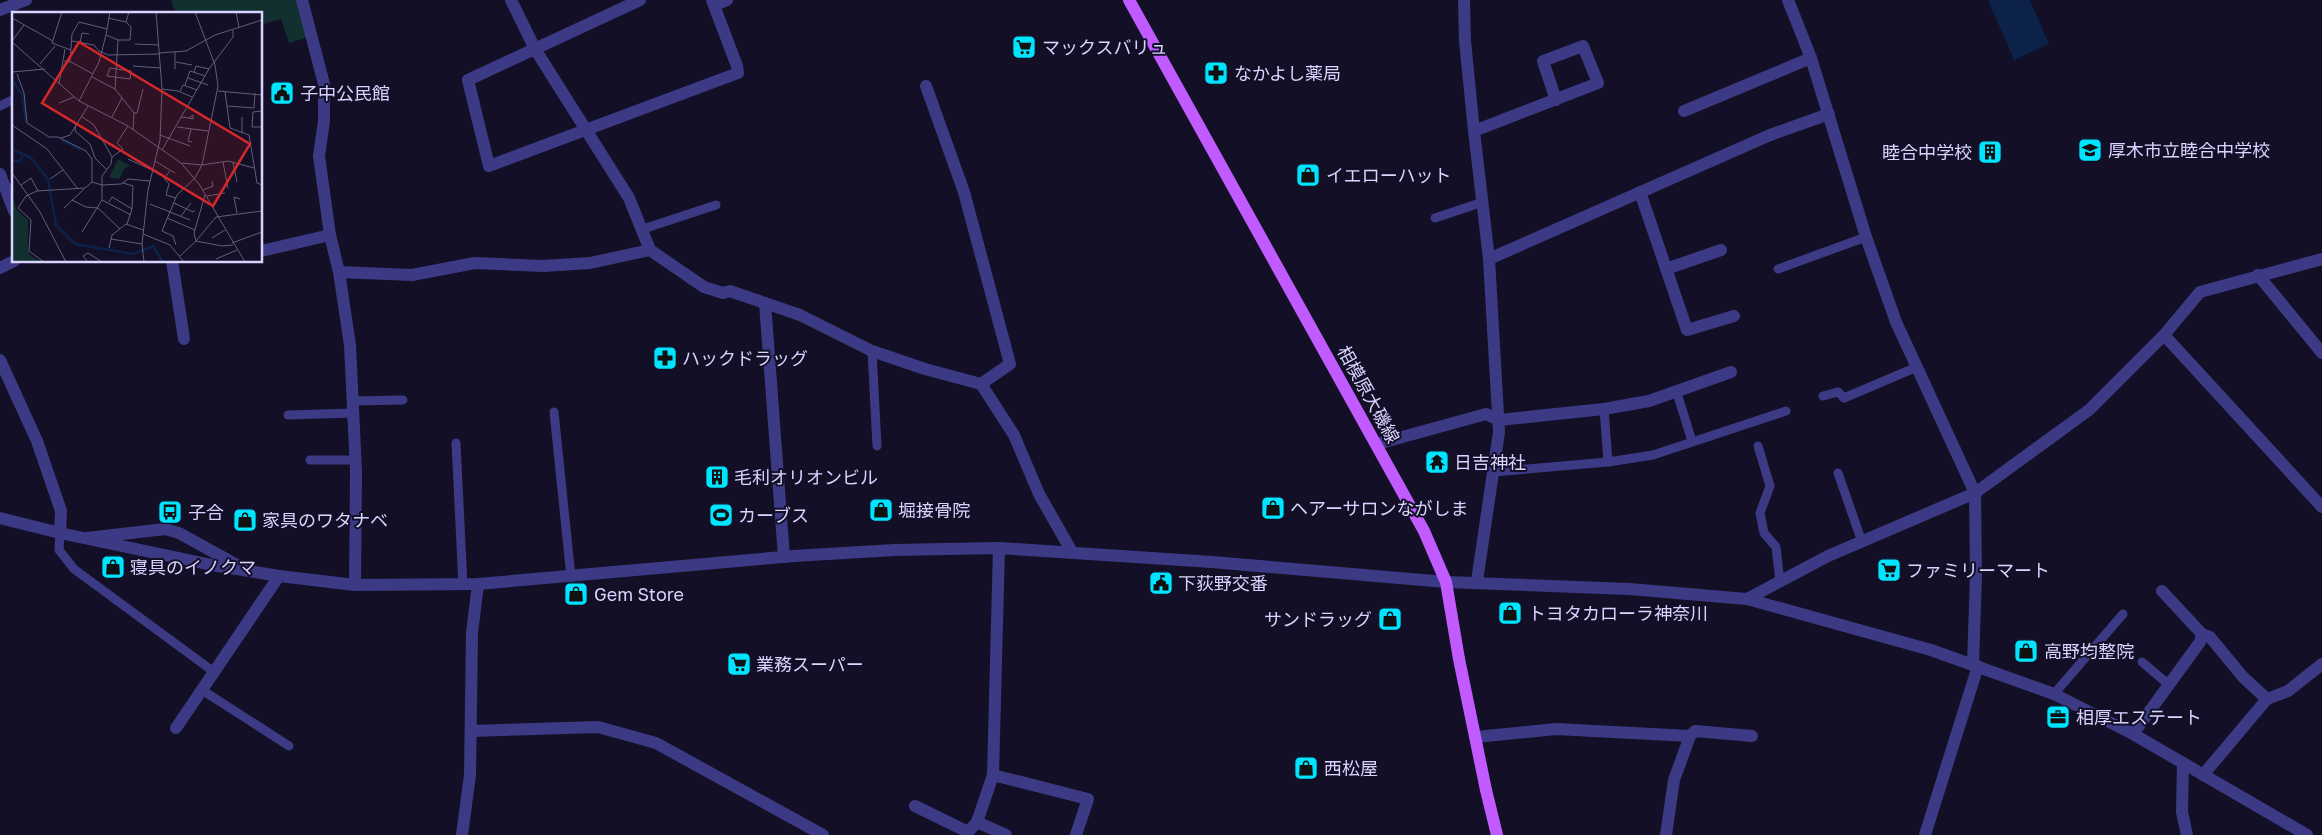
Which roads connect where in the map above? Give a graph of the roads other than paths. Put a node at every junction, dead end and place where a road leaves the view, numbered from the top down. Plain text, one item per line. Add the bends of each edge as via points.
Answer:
1 (23, 0) edge
2 (302, 0) edge
3 (511, 0) edge
4 (640, 0) edge
5 (727, 0) edge
6 (1129, 0) edge
7 (1464, 0) edge
8 (1788, 0) edge
9 (714, 2) edge
10 (0, 10) edge
11 (534, 49) junction
12 (1811, 58) junction
13 (926, 86) dead end
14 (1556, 100) junction
15 (12, 101) edge
16 (0, 106) edge
17 (1684, 111) dead end
18 (1829, 114) junction
19 (585, 131) junction
20 (1474, 131) junction
21 (0, 174) edge
22 (1640, 192) junction
23 (1483, 202) junction
24 (716, 205) dead end
25 (12, 207) edge
26 (1435, 218) dead end
27 (643, 229) junction
28 (330, 235) junction
29 (1866, 237) junction
30 (650, 250) junction
31 (1721, 250) dead end
32 (262, 251) edge
33 (1489, 259) junction
34 (2322, 259) edge
35 (12, 262) edge
36 (172, 262) edge
37 (0, 268) edge
38 (1666, 269) junction
39 (1778, 270) dead end
40 (339, 272) junction
41 (2258, 275) junction
42 (765, 303) junction
43 (1734, 316) dead end
44 (2164, 335) junction
45 (184, 339) dead end
46 (2321, 349) edge
47 (872, 351) junction
48 (0, 360) edge
49 (1917, 367) junction
50 (1731, 372) dead end
51 (981, 384) junction
52 (1676, 390) junction
53 (1823, 396) dead end
54 (403, 400) dead end
55 (353, 407) junction
56 (1604, 409) junction
57 (1786, 411) dead end
58 (554, 412) dead end
59 (288, 415) dead end
60 (1499, 420) junction
61 (1692, 441) junction
62 (456, 443) dead end
63 (1376, 444) junction
64 (878, 446) dead end
65 (1758, 446) dead end
66 (310, 460) dead end
67 (355, 460) junction
68 (1608, 462) junction
69 (1493, 472) junction
70 (1838, 473) dead end
71 (1975, 493) junction
72 (2322, 507) edge
73 (0, 518) edge
74 (60, 533) junction
75 (84, 538) junction
76 (1862, 542) junction
77 (999, 548) junction
78 (1072, 552) junction
79 (784, 557) junction
80 (246, 571) junction
81 (279, 576) junction
82 (571, 577) junction
83 (1477, 581) junction
84 (1446, 582) junction
85 (1780, 582) junction
86 (478, 584) junction
87 (355, 585) junction
88 (463, 585) junction
89 (2162, 591) dead end
90 (1747, 599) junction
91 (2123, 614) dead end
92 (2202, 634) junction
93 (2142, 662) dead end
94 (2322, 664) edge
95 (1976, 665) junction
96 (214, 672) junction
97 (2168, 684) junction
98 (202, 690) junction
99 (2054, 694) junction
100 (2267, 699) junction
101 (176, 728) dead end
102 (471, 731) junction
103 (2133, 734) junction
104 (1690, 736) junction
105 (1752, 736) dead end
106 (1476, 737) junction
107 (289, 746) dead end
108 (2183, 763) junction
109 (993, 775) junction
110 (2203, 775) junction
111 (915, 806) dead end
112 (977, 822) junction
113 (463, 833) edge
114 (823, 835) edge
115 (1006, 835) edge
116 (1076, 835) edge
117 (1497, 835) edge
118 (1666, 835) edge
119 (1926, 835) edge
120 (2188, 835) edge
121 (2307, 835) edge

1 - 10 street
2 - 28 street via 324,84 324,121 319,156
3 - 11 street
4 - 11 street
5 - 9 street
6 - 63 main road, 相模原大磯線
7 - 20 street
8 - 12 street
9 - 19 street via 738,73
11 - 19 street
11 - 19 street via 468,80 489,166
12 - 17 street
12 - 18 street
13 - 51 street via 964,192 1010,364
14 - 14 street via 1598,83 1583,46 1543,61
14 - 20 street
15 - 16 lane
18 - 22 street via 1770,135
18 - 29 street
19 - 27 street via 629,198
20 - 23 street
21 - 25 street
22 - 33 street
22 - 38 street
23 - 26 lane
23 - 33 street
24 - 27 lane
27 - 30 street
28 - 32 street
28 - 40 street
29 - 39 lane
29 - 49 street via 1896,322
30 - 40 street via 572,264 475,263 412,275
30 - 42 street via 704,287 723,293 730,291
31 - 38 street via 1704,250
33 - 60 street
34 - 41 street
35 - 37 street
36 - 45 street
38 - 43 street via 1687,330 1719,326
40 - 55 street via 350,345
41 - 44 street via 2200,292
41 - 46 street
42 - 47 street via 800,315
42 - 79 street
44 - 71 street via 2089,410
44 - 72 street
47 - 51 street
47 - 64 lane
48 - 74 street via 37,441 61,511
49 - 53 lane via 1844,398 1838,392
49 - 71 street
50 - 52 street
51 - 78 street via 1014,435 1039,494
52 - 56 street via 1649,401
52 - 61 lane
54 - 55 lane
55 - 59 lane
55 - 67 street
56 - 60 street
56 - 68 lane
57 - 61 lane
58 - 82 lane
60 - 63 street via 1486,414
60 - 69 street
61 - 68 lane via 1653,455
62 - 88 lane
63 - 84 main road, 相模原大磯線 via 1424,531
65 - 85 lane via 1770,486 1760,513 1764,533 1776,547
66 - 67 lane
67 - 87 street
68 - 69 lane
69 - 83 street
70 - 76 lane
71 - 76 street
71 - 95 street
73 - 74 street
74 - 75 street
74 - 96 lane via 59,550 74,569
75 - 80 street
75 - 80 street via 165,529 180,533
76 - 85 street
77 - 78 street
77 - 79 street
77 - 109 street
78 - 84 street
79 - 82 street
80 - 81 street
81 - 87 street
81 - 96 street
82 - 86 street
83 - 84 street
83 - 90 street
84 - 106 main road, 相模原大磯線
85 - 90 street
86 - 88 street
86 - 102 street via 472,633
87 - 88 street
89 - 92 street
90 - 95 street
91 - 99 lane
92 - 97 street via 2200,642
92 - 100 street via 2210,637
93 - 97 lane
94 - 100 street via 2288,691
95 - 99 street
95 - 119 street
96 - 98 street
97 - 103 street
98 - 101 street
98 - 107 lane
99 - 103 street
100 - 110 street
102 - 113 street
102 - 114 street via 598,727 656,743
103 - 108 street
104 - 105 street via 1695,732
104 - 106 street via 1556,729
104 - 118 street via 1674,780
106 - 117 main road, 相模原大磯線
108 - 110 street
108 - 120 street via 2182,812
109 - 112 street
109 - 116 street via 1088,799
110 - 121 street
111 - 112 street via 968,832
112 - 115 street

